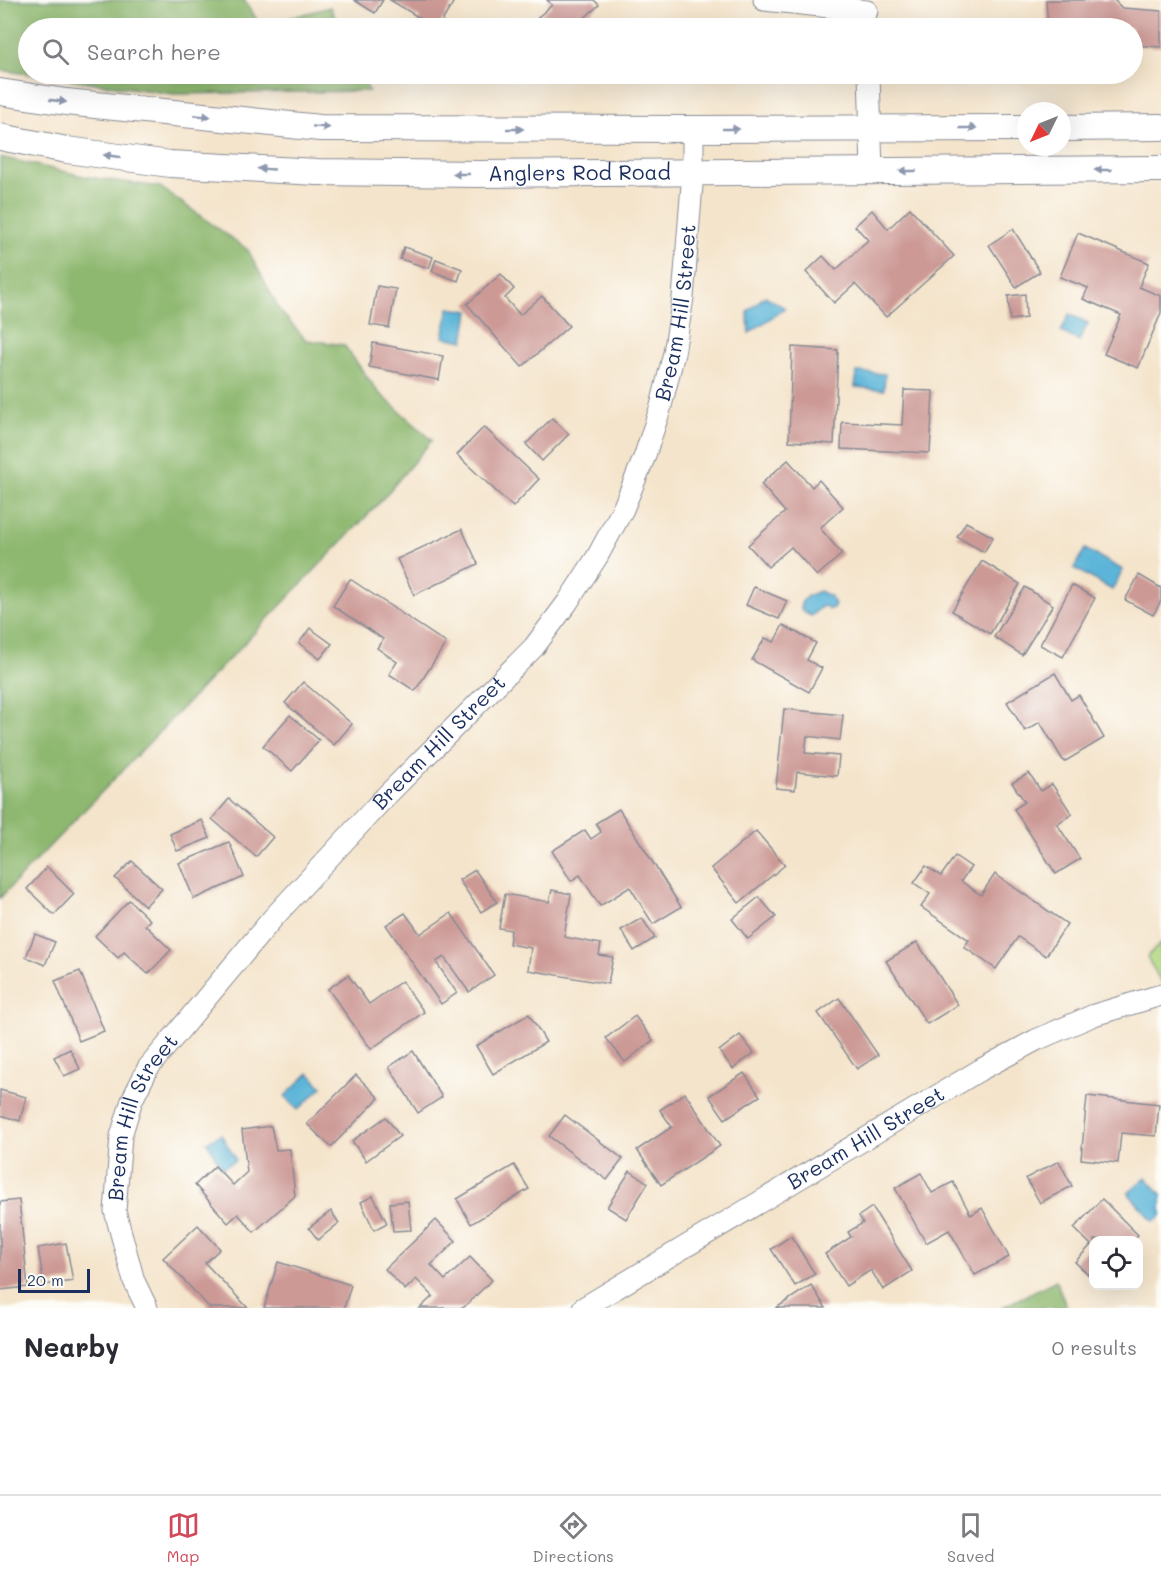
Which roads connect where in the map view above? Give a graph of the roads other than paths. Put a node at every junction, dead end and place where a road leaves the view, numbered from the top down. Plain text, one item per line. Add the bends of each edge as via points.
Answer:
1 (764, 0) edge
2 (867, 13) edge
3 (869, 84) edge
4 (0, 92) edge
5 (1161, 127) edge
6 (1017, 128) edge
7 (1071, 128) edge
8 (693, 129) junction
9 (871, 129) junction
10 (0, 137) edge
11 (1161, 169) edge
12 (872, 171) junction
13 (693, 172) junction
14 (1159, 1000) edge
15 (147, 1308) edge
16 (583, 1308) edge

1 - 2 street
3 - 9 street
4 -> 8 street, Anglers Rod Road via 321,128
5 - 7 street
9 -> 6 street, Anglers Rod Road
8 -> 9 street, Anglers Rod Road
8 - 13 street, Bream Hill Street
9 - 12 street
13 -> 10 street, Anglers Rod Road via 317,172 170,164
11 -> 12 street, Anglers Rod Road
12 - 13 street, Anglers Rod Road
13 - 15 street, Bream Hill Street via 683,298 661,406 644,458 597,557 534,647 384,798 266,926 148,1068 132,1100 121,1136 115,1210 134,1281
14 - 16 street, Bream Hill Street via 1095,1015 1036,1040

